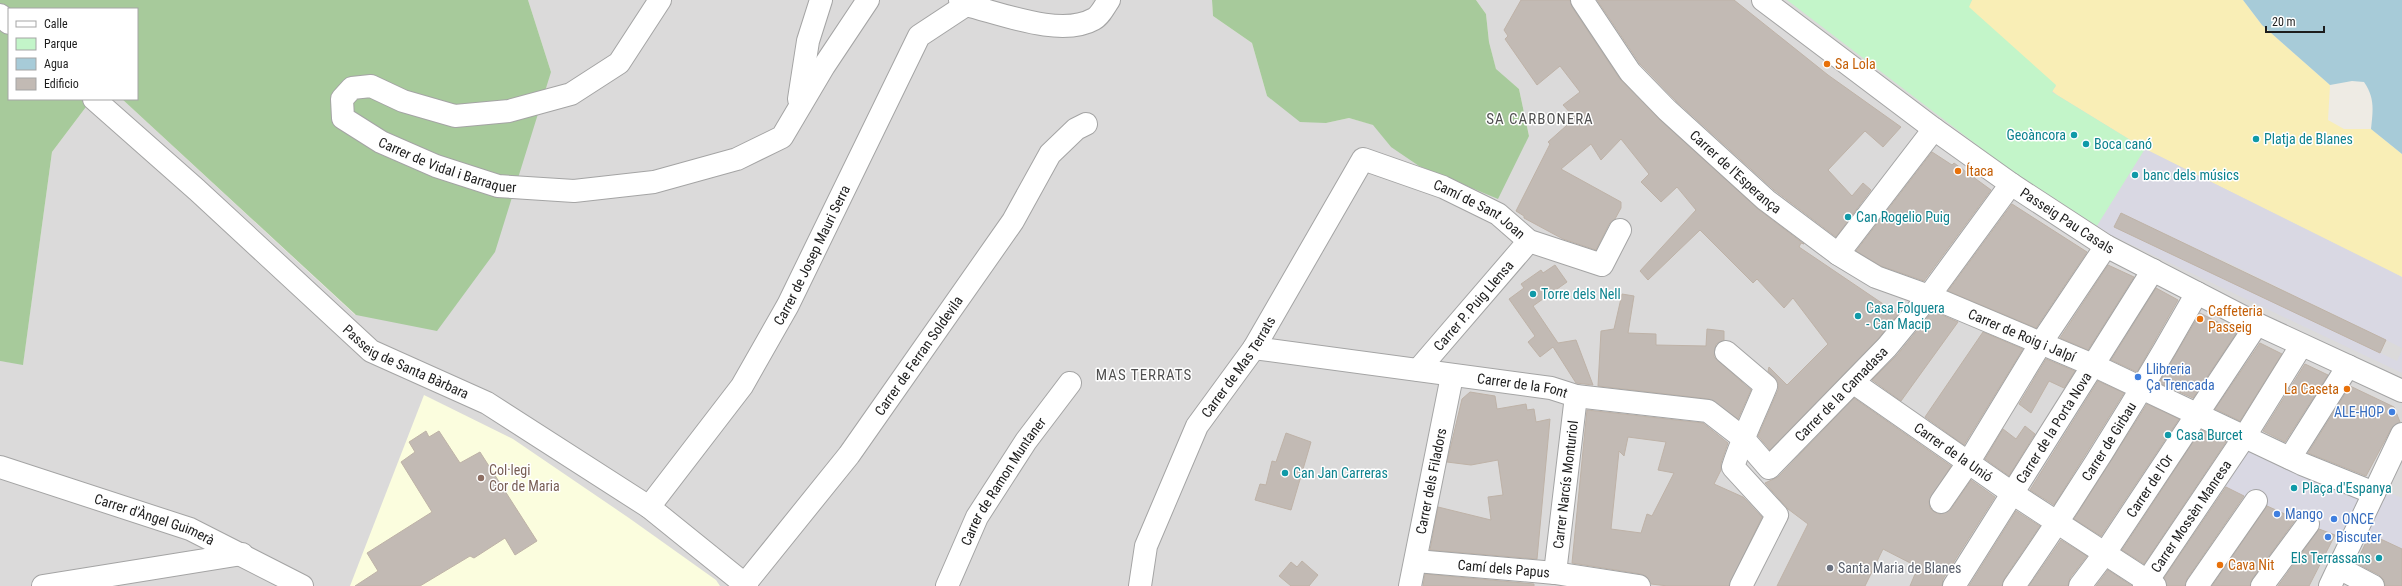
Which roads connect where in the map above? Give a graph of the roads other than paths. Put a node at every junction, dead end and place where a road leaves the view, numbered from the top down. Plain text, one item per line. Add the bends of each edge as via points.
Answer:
1 (660, 0) edge
2 (821, 0) edge
3 (868, 0) edge
4 (1109, 0) edge
5 (1582, 0) edge
6 (1763, 0) edge
7 (963, 2) edge
8 (0, 15) edge
9 (8, 22) edge
10 (95, 100) edge
11 (797, 112) junction
12 (1086, 124) dead end
13 (1934, 129) junction
14 (1363, 159) joint
15 (2011, 184) junction
16 (1620, 230) dead end
17 (1529, 241) junction
18 (2106, 246) junction
19 (1838, 254) junction
20 (2153, 270) junction
21 (2197, 293) junction
22 (1928, 296) junction
23 (2257, 324) junction
24 (2041, 343) junction
25 (2301, 346) junction
26 (1254, 348) junction
27 (1726, 352) dead end
28 (2095, 366) junction
29 (2348, 366) junction
30 (1418, 370) junction
31 (1452, 376) junction
32 (1070, 383) dead end
33 (1854, 383) junction
34 (2144, 388) junction
35 (2402, 392) edge
36 (1576, 396) junction
37 (2195, 415) junction
38 (2402, 434) edge
39 (2245, 436) junction
40 (1743, 438) junction
41 (2290, 458) junction
42 (1968, 463) junction
43 (0, 467) edge
44 (1769, 468) joint
45 (2012, 493) junction
46 (2374, 493) junction
47 (2256, 501) dead end
48 (1941, 502) dead end
49 (648, 507) junction
50 (2058, 523) junction
51 (2308, 524) dead end
52 (2104, 553) junction
53 (242, 554) junction
54 (1416, 561) junction
55 (1555, 573) junction
56 (2335, 577) edge
57 (2149, 584) edge
58 (746, 585) edge
59 (43, 586) edge
60 (302, 586) edge
61 (947, 586) edge
62 (1140, 586) edge
63 (1410, 586) edge
64 (1639, 586) edge
65 (1741, 586) edge
66 (1954, 586) edge
67 (2014, 586) edge
68 (2080, 586) edge
69 (2197, 586) edge
70 (2262, 586) edge
71 (2373, 586) edge

1 - 11 street, Carrer de Vidal i Barraquer via 620,63 571,94 509,111 455,116 403,101 371,86 352,88 342,98 343,118 380,142 436,166 498,186 574,191 654,182 737,159 782,137
2 - 11 street via 808,41
3 - 11 street, Carrer de Vidal i Barraquer
4 - 7 street via 1096,19 1084,24 1050,26
5 - 19 street, Carrer de l'Esperança via 1630,72 1667,110 1766,200
6 - 13 street, Passeig Pau Casals
7 - 49 street, Carrer de Josep Mauri Serra via 919,36 788,305 742,386
8 - 9 street
10 - 49 street, Passeig de Santa Bàrbara via 371,351 487,403
12 - 58 street, Carrer de Ferran Soldevila via 1076,129 1050,154 1013,221 853,448
13 - 15 street, Passeig Pau Casals
13 - 19 street
14 - 17 street, Camí de Sant Joan via 1443,187 1498,214
14 - 26 street, Carrer de Mas Terrats
15 - 18 street, Passeig Pau Casals
15 - 22 street, Carrer de la Camadasa
16 - 17 street, Camí de Sant Joan via 1602,265
17 - 30 street, Carrer P. Puig Llensa
18 - 20 street, Passeig Pau Casals
18 - 24 street
19 - 22 street, Carrer de l'Esperança via 1876,277
20 - 21 street, Passeig Pau Casals
20 - 28 street, Carrer de la Porta Nova
21 - 23 street, Passeig Pau Casals
21 - 34 street, Carrer de Girbau
22 - 24 street, Carrer de Roig i Jalpí
22 - 33 street, Carrer de la Camadasa
23 - 25 street, Passeig Pau Casals
23 - 37 street, Carrer de l'Or
24 - 28 street, Carrer de Roig i Jalpí
24 - 42 street
25 - 29 street, Passeig Pau Casals
25 - 39 street, Carrer Mossèn Manresa
26 - 30 street, Carrer de la Font
26 - 62 street, Carrer de Mas Terrats via 1197,426 1146,546
27 - 40 street via 1766,386
28 - 34 street, Carrer de Roig i Jalpí
28 - 45 street, Carrer de la Porta Nova
29 - 35 street, Passeig Pau Casals
29 - 41 street
30 - 31 street, Carrer de la Font
31 - 36 street, Carrer de la Font via 1551,388
31 - 54 street, Carrer dels Filadors
32 - 61 street, Carrer de Ramon Muntaner via 1026,441 977,517
33 - 42 street, Carrer de la Unió
33 - 44 street, Carrer de la Camadasa
34 - 37 street, Carrer de Roig i Jalpí
34 - 50 street, Carrer de Girbau
36 - 40 street, Carrer de la Font via 1708,410
36 - 55 street, Carrer Narcís Monturiol
37 - 39 street, Carrer de Roig i Jalpí
37 - 52 street, Carrer de l'Or
38 - 46 street
39 - 41 street
39 - 57 street, Carrer Mossèn Manresa
40 - 44 street, Carrer de la Font
40 - 65 street via 1733,467 1777,515
41 - 46 street
42 - 45 street, Carrer de la Unió
42 - 48 street
43 - 53 street, Carrer d'Àngel Guimerà via 190,529
45 - 50 street, Carrer de la Unió
45 - 66 street, Carrer de la Porta Nova
46 - 56 street
47 - 69 street
49 - 58 street, Passeig de Santa Bàrbara
50 - 52 street, Carrer de la Unió
50 - 67 street, Carrer de Girbau
51 - 70 street
52 - 57 street, Carrer de la Unió
52 - 68 street, Carrer de l'Or
53 - 59 street
53 - 60 street, Carrer d'Àngel Guimerà
54 - 55 street, Camí dels Papus
54 - 63 street, Carrer dels Filadors
55 - 64 street, Camí dels Papus
56 - 71 street

